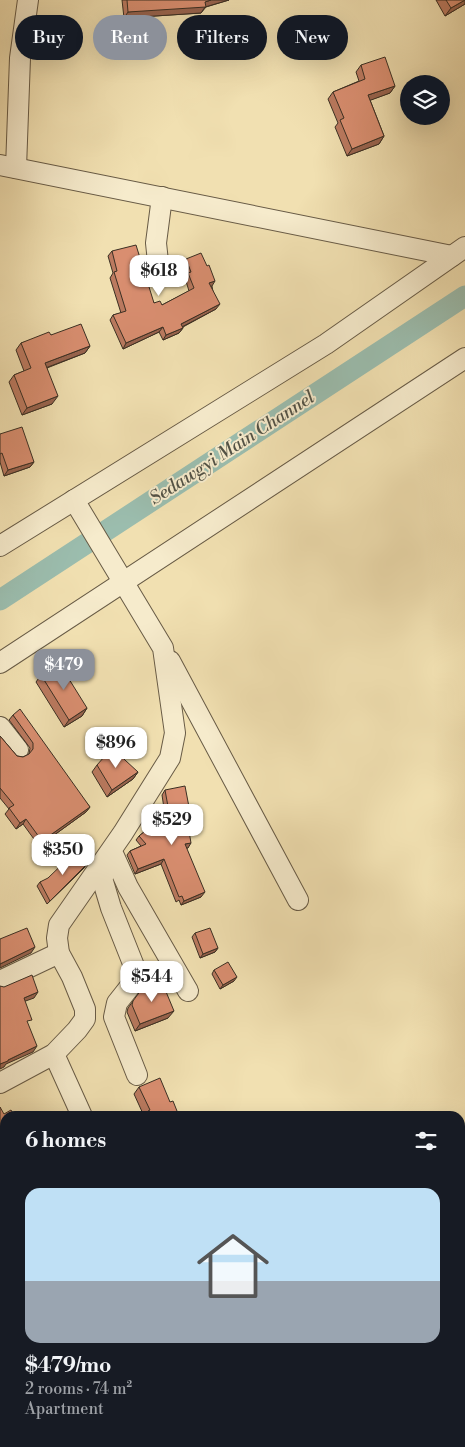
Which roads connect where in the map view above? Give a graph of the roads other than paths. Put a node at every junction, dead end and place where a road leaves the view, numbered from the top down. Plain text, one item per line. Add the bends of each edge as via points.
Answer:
1 (28, 0) edge
2 (8, 166) edge
3 (162, 198) junction
4 (459, 252) edge
5 (159, 271) dead end
6 (465, 358) edge
7 (74, 500) junction
8 (0, 546) edge
9 (124, 581) junction
10 (163, 648) junction
11 (0, 663) edge
12 (0, 727) edge
13 (18, 750) dead end
14 (123, 833) junction
15 (114, 856) junction
16 (298, 900) dead end
17 (59, 953) junction
18 (0, 981) edge
19 (188, 991) dead end
20 (54, 1054) junction
21 (137, 1075) dead end
22 (0, 1083) edge
23 (80, 1111) edge

1 - 2 street
2 - 3 street
3 - 4 street
3 - 5 street via 156,243
4 - 7 street via 326,344
6 - 9 street
7 - 8 street
7 - 9 street
9 - 10 street
9 - 11 street
10 - 14 street via 174,733 170,758
10 - 16 street
12 - 13 street
14 - 15 street
14 - 17 street via 59,925
15 - 19 street
15 - 21 street via 102,878 134,966 132,984 118,1004 114,1017
17 - 18 street
17 - 20 street via 85,1009 85,1019
20 - 22 street
20 - 23 street

